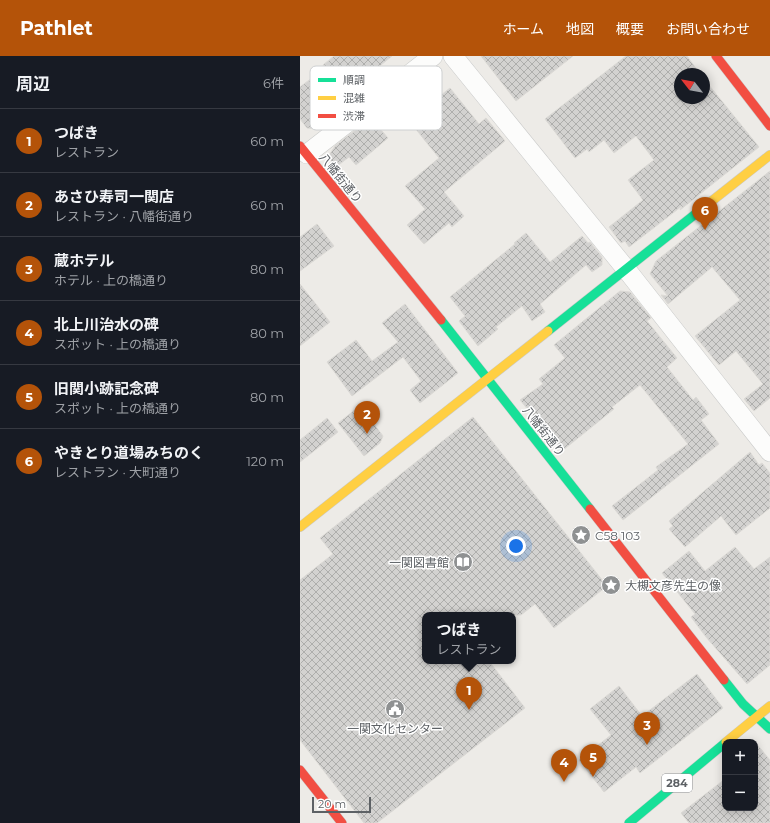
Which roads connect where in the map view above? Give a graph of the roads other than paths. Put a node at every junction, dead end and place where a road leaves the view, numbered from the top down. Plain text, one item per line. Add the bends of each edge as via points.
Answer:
1 (433, 56) edge
2 (453, 56) edge
3 (716, 56) edge
4 (419, 66) edge
5 (770, 126) edge
6 (331, 130) edge
7 (303, 150) edge
8 (770, 155) edge
9 (626, 269) junction
10 (488, 379) junction
11 (770, 452) edge
12 (300, 527) edge
13 (770, 706) edge
14 (757, 716) junction
15 (770, 729) edge
16 (731, 739) edge
17 (722, 746) edge
18 (300, 770) edge
19 (342, 823) edge
20 (629, 823) edge

1 - 4 street
2 - 9 street
3 - 5 main road
6 - 7 street
7 - 10 main road, 八幡街通り
8 - 9 main road
9 - 10 main road
9 - 11 street
10 - 12 main road
10 - 14 main road, 八幡街通り via 743,704
13 - 14 main road, 284
14 - 15 main road, 八幡街通り
14 - 16 main road, 284
17 - 20 main road, 284
18 - 19 main road

